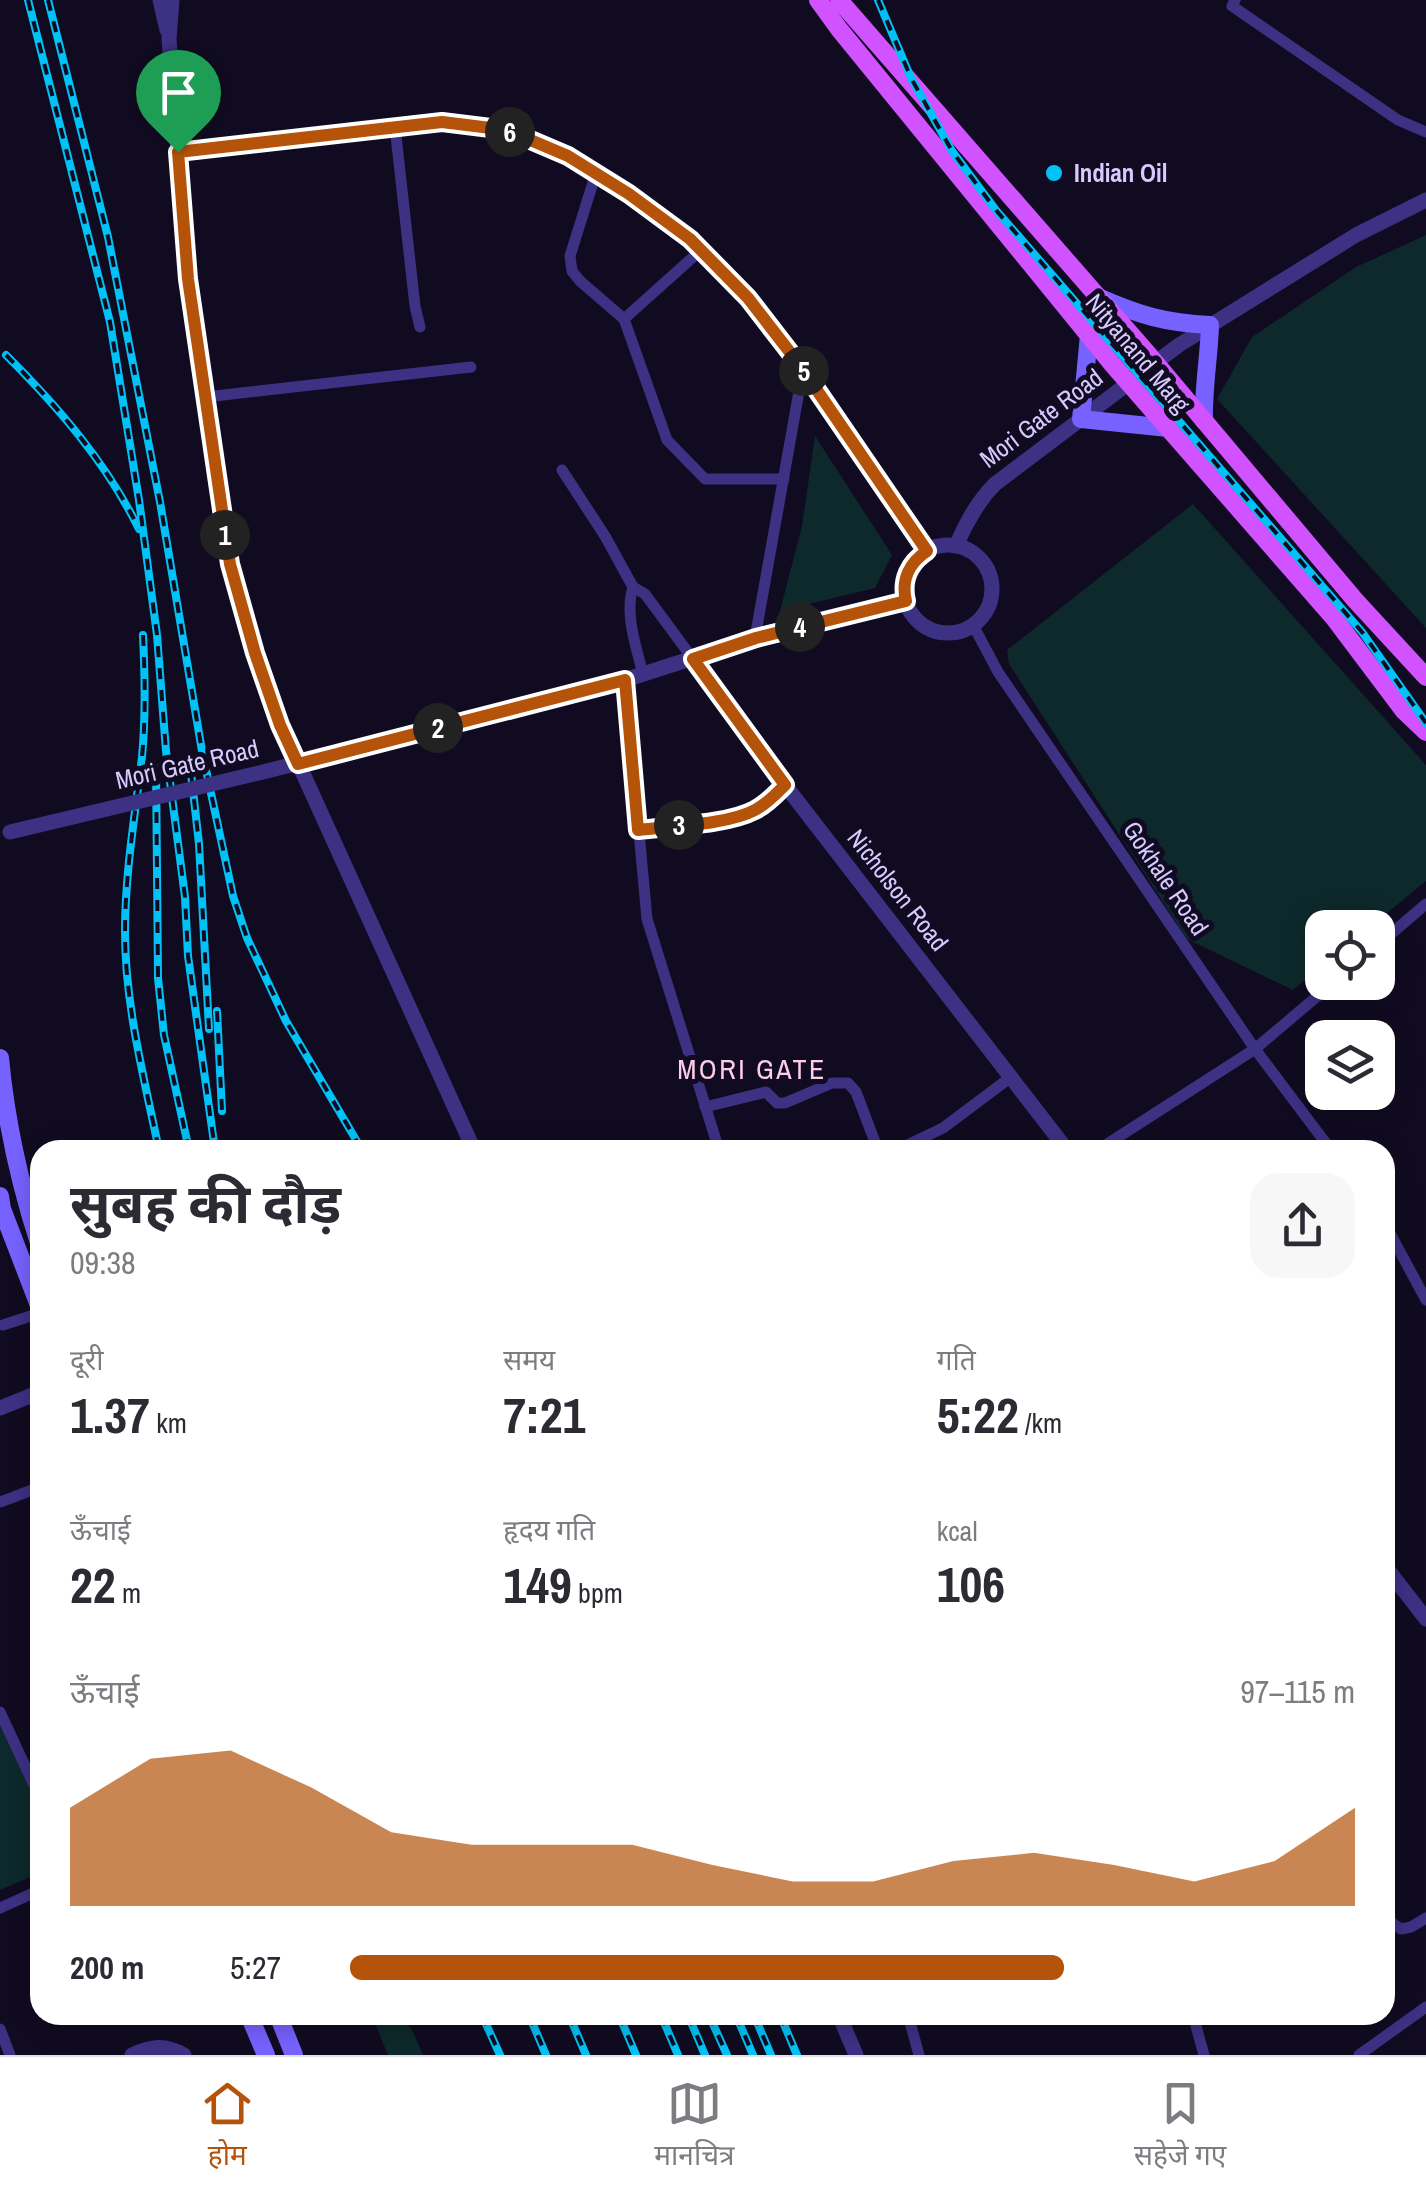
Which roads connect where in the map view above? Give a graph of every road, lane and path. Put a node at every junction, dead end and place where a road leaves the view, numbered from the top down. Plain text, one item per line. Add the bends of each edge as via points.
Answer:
1 (160, 0) edge
2 (172, 0) edge
3 (818, 0) edge
4 (839, 0) edge
5 (1235, 0) edge
6 (169, 40) junction
7 (905, 76) junction
8 (889, 90) junction
9 (924, 98) junction
10 (908, 113) junction
11 (395, 127) junction
12 (1426, 132) edge
13 (178, 152) junction
14 (596, 174) junction
15 (1426, 200) edge
16 (701, 250) junction
17 (1098, 297) junction
18 (624, 319) junction
19 (1210, 325) junction
20 (420, 327) dead end
21 (1090, 335) junction
22 (1155, 363) junction
23 (471, 366) dead end
24 (804, 370) junction
25 (1129, 383) junction
26 (206, 396) junction
27 (1081, 419) junction
28 (1204, 421) junction
29 (1168, 428) junction
30 (562, 470) dead end
31 (784, 480) junction
32 (956, 546) junction
33 (927, 551) junction
34 (633, 587) junction
35 (1355, 600) junction
36 (906, 601) junction
37 (1334, 618) junction
38 (973, 625) junction
39 (756, 638) junction
40 (693, 659) junction
41 (643, 675) junction
42 (1426, 677) edge
43 (625, 680) junction
44 (1422, 720) edge
45 (298, 764) junction
46 (785, 785) junction
47 (638, 830) junction
48 (5, 832) edge
49 (1426, 904) edge
50 (1395, 931) edge
51 (1313, 1000) edge
52 (1255, 1049) junction
53 (0, 1058) edge
54 (1010, 1077) junction
55 (705, 1108) junction
56 (469, 1140) edge
57 (716, 1140) edge
58 (874, 1140) edge
59 (917, 1140) edge
60 (1059, 1140) edge
61 (1113, 1140) edge
62 (1323, 1140) edge
63 (0, 1196) edge
64 (30, 1216) edge
65 (7, 1239) edge
66 (1395, 1243) edge
67 (30, 1289) edge
68 (1426, 1300) edge
69 (30, 1314) edge
70 (2, 1322) edge
71 (30, 1396) edge
72 (0, 1408) edge
73 (30, 1491) edge
74 (0, 1502) edge
75 (1395, 1579) edge
76 (1426, 1619) edge
77 (0, 1712) edge
78 (30, 1776) edge
79 (30, 1894) edge
80 (0, 1908) edge
81 (1426, 1918) edge
82 (1395, 1925) edge
83 (1426, 2007) edge
84 (254, 2025) edge
85 (282, 2025) edge
86 (843, 2025) edge
87 (911, 2025) edge
88 (1196, 2025) edge
89 (0, 2029) edge
90 (10, 2055) edge
91 (132, 2055) edge
92 (184, 2055) edge
93 (266, 2055) edge
94 (294, 2055) edge
95 (856, 2055) edge
96 (920, 2055) edge
97 (1204, 2055) edge
98 (1358, 2055) edge

1 - 6 street
2 - 6 street
3 - 8 main road, Nityanand Marg
4 - 7 main road, Nityanand Marg
5 - 12 street via 1232,6 1398,120
6 - 13 street
7 - 8 main road
7 - 9 main road, Nityanand Marg
8 - 10 main road, Nityanand Marg
9 - 10 main road
9 - 17 main road, Nityanand Marg
10 - 21 main road, Nityanand Marg
11 - 13 street
11 - 14 street via 442,122 507,130
11 - 20 street
13 - 26 street
14 - 16 street
14 - 18 street via 570,264
15 - 19 street, Mori Gate Road
16 - 18 street
16 - 24 street
17 - 19 main road via 1149,318
17 - 22 main road, Nityanand Marg
18 - 31 street via 667,440 706,480
19 - 22 street, Mori Gate Road
19 - 28 main road
21 - 25 main road, Nityanand Marg
21 - 27 main road
22 - 25 street, Mori Gate Road
22 - 28 main road, Nityanand Marg
23 - 26 street
24 - 31 street
24 - 33 street
25 - 27 street, Mori Gate Road
25 - 29 main road, Nityanand Marg
26 - 45 street via 230,564
27 - 29 main road
27 - 32 street, Mori Gate Road via 995,484
28 - 35 main road, Nityanand Marg
29 - 37 main road, Nityanand Marg
30 - 34 street
31 - 39 street
32 - 33 street
32 - 38 street via 978,558 990,580 989,605
33 - 36 street via 908,572
34 - 40 street
34 - 41 street via 631,617
35 - 37 main road
35 - 42 main road, Nityanand Marg
36 - 38 street via 934,631
36 - 39 street, Mori Gate Road
37 - 44 main road, Nityanand Marg
38 - 52 street, Gokhale Road via 998,672
39 - 40 street, Mori Gate Road
40 - 41 street, Mori Gate Road
40 - 46 street, Nicholson Road
41 - 43 street, Mori Gate Road
43 - 45 street, Mori Gate Road
43 - 47 street
45 - 48 street, Mori Gate Road, bridge
45 - 56 street
46 - 47 street via 742,815
46 - 54 street, Nicholson Road
47 - 55 street via 646,919
49 - 50 street
51 - 52 street
52 - 61 street
52 - 62 street, Gokhale Road
53 - 64 main road
54 - 59 street
54 - 60 street, Nicholson Road
55 - 57 street
55 - 58 street via 766,1092 784,1103 848,1083
63 - 65 main road
65 - 67 main road
66 - 68 street
69 - 70 street
71 - 72 street
73 - 74 street
75 - 76 street
77 - 78 street
79 - 80 street
81 - 82 street via 1406,1929
83 - 98 street
84 - 93 main road
85 - 94 main road
86 - 95 street
87 - 96 street
88 - 97 street
89 - 90 street
91 - 92 street via 159,2046

